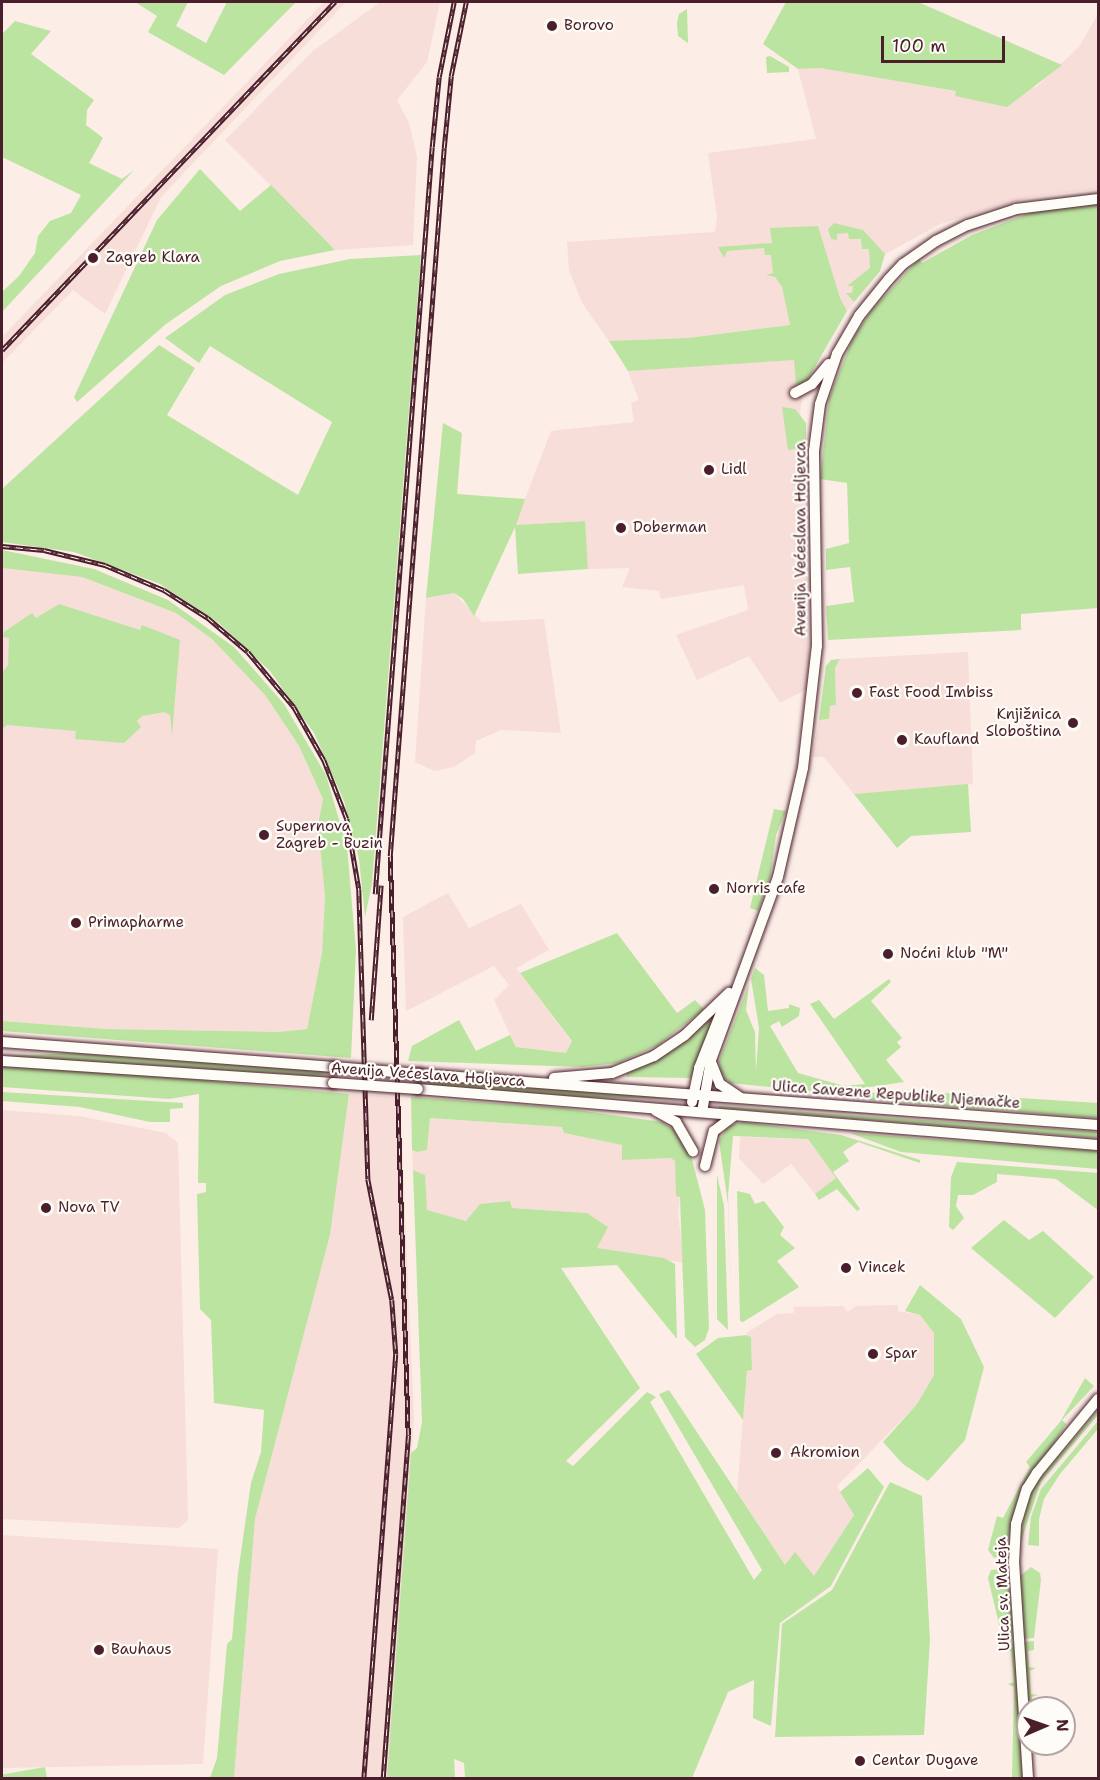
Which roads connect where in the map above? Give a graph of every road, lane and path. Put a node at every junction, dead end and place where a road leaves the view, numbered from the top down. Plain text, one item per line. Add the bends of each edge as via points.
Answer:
1 (1098, 199) edge
2 (837, 354) junction
3 (795, 393) dead end
4 (745, 968) junction
5 (729, 993) junction
6 (2, 1042) edge
7 (711, 1060) junction
8 (2, 1061) edge
9 (515, 1081) junction
10 (698, 1096) junction
11 (747, 1100) junction
12 (645, 1107) junction
13 (697, 1111) junction
14 (736, 1114) junction
15 (1098, 1125) edge
16 (1098, 1145) edge
17 (693, 1151) dead end
18 (705, 1166) dead end
19 (1098, 1399) edge
20 (1028, 1779) edge

1 - 2 main road, Avenija Većeslava Holjevca via 1016,209 936,241 888,280 859,316
2 - 3 main road via 812,384
2 - 4 main road, Avenija Većeslava Holjevca via 820,404 814,451 817,646 813,703 784,852
4 - 5 main road, Avenija Većeslava Holjevca
4 - 7 main road, Avenija Većeslava Holjevca
5 - 9 main road via 685,1035 635,1064 588,1077
5 - 10 main road, Avenija Većeslava Holjevca via 702,1059
6 - 9 main road, Avenija Većeslava Holjevca, bridge
7 - 10 main road, Avenija Većeslava Holjevca
7 - 11 main road via 720,1084
8 - 12 main road, Avenija Većeslava Holjevca, bridge
9 - 10 main road, Avenija Većeslava Holjevca
10 - 11 main road, Ulica Savezne Republike Njemačke
10 - 13 main road
11 - 15 main road, Ulica Savezne Republike Njemačke
12 - 13 main road, Avenija Većeslava Holjevca
12 - 17 main road via 676,1122
13 - 14 main road, Ulica Savezne Republike Njemačke
14 - 16 main road, Ulica Savezne Republike Njemačke
14 - 18 main road via 714,1131
19 - 20 main road, Ulica sv. Mateja via 1037,1473 1027,1489 1016,1524 1014,1563

